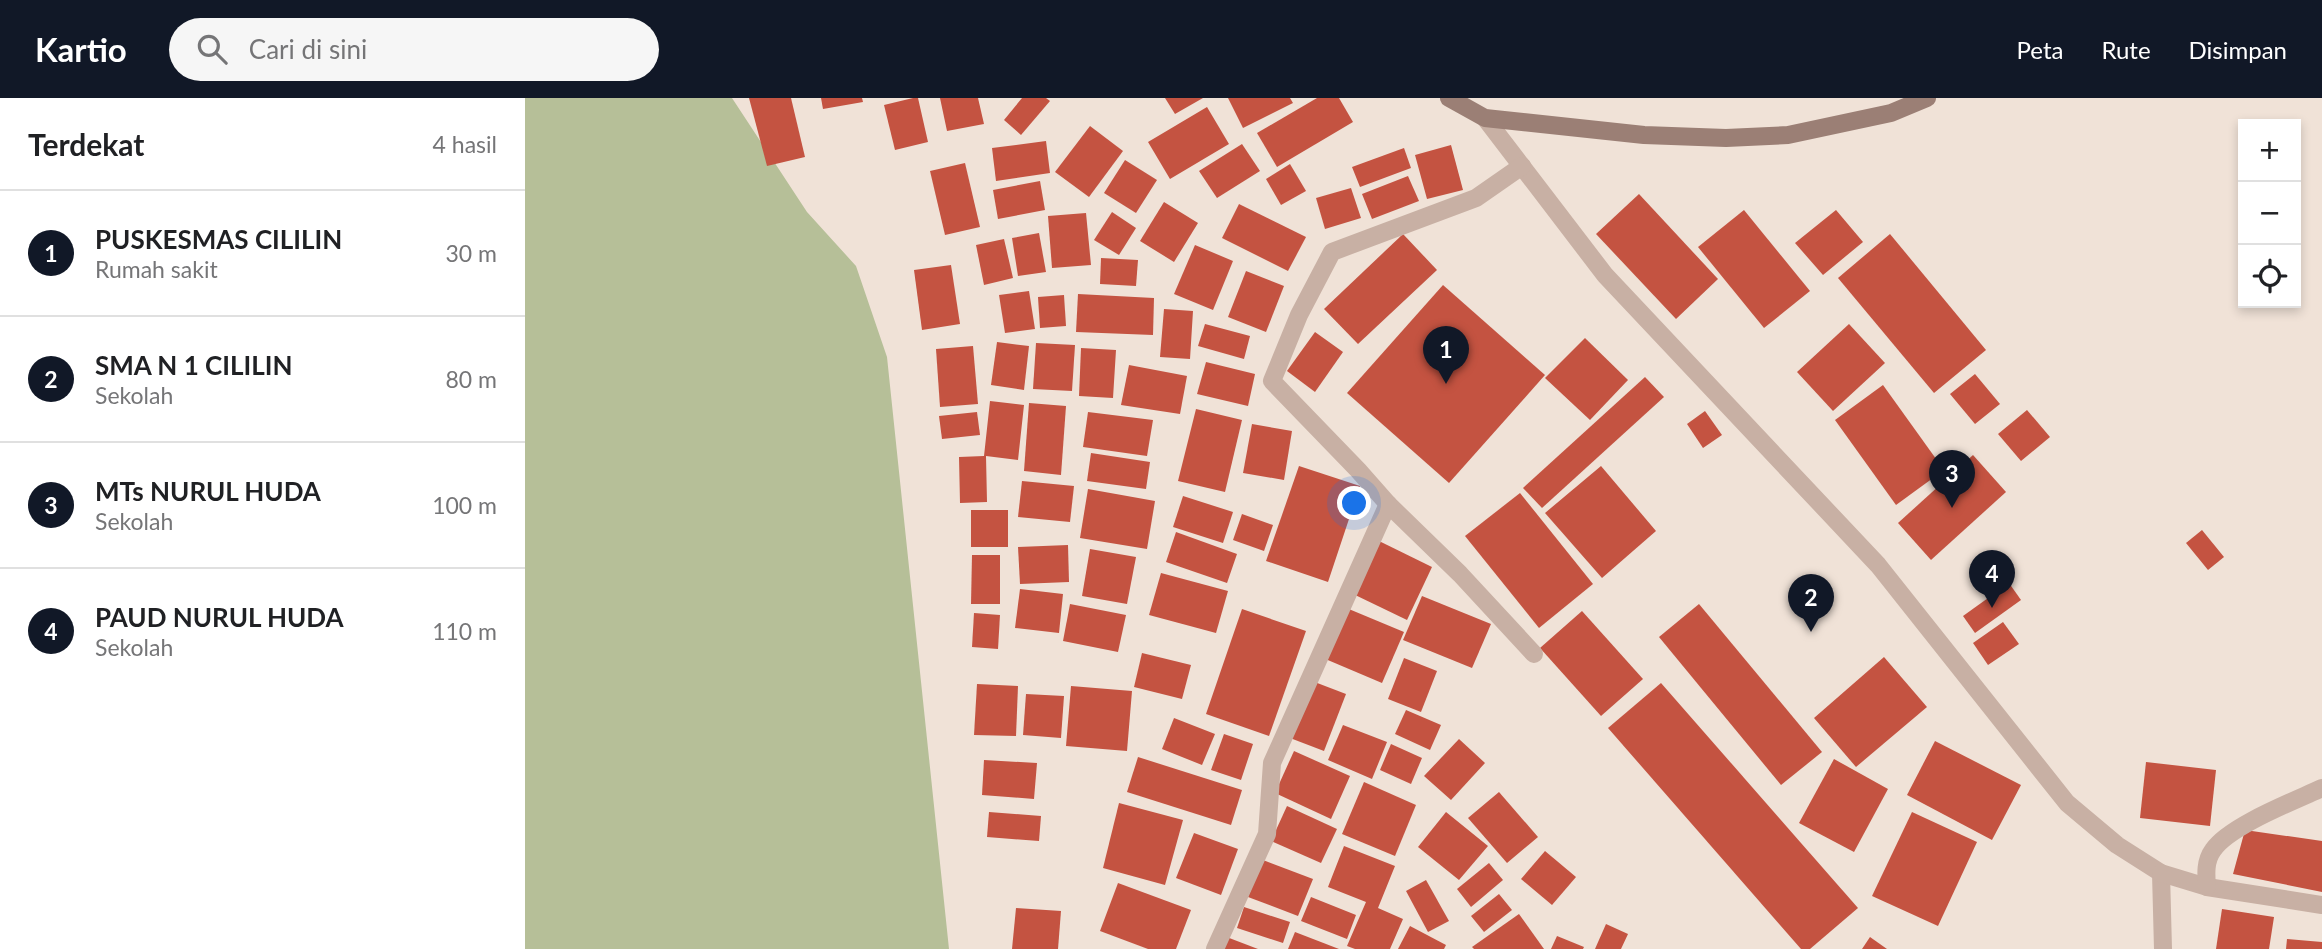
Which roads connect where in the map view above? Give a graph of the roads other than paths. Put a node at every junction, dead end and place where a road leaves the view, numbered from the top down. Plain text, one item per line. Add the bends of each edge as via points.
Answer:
1 (1449, 98) edge
2 (1927, 98) edge
3 (1485, 118) junction
4 (1522, 166) junction
5 (1388, 504) junction
6 (1534, 654) dead end
7 (2322, 788) edge
8 (2161, 873) junction
9 (2207, 887) junction
10 (2322, 905) edge
11 (1215, 949) edge
12 (2163, 949) edge

1 - 3 main road
2 - 3 main road via 1891,113 1788,135 1726,138 1644,135
3 - 4 street
4 - 5 street via 1476,198 1332,253 1299,315 1272,381
4 - 8 street via 1605,275 1878,565 2067,803 2117,845
5 - 6 street
5 - 11 street via 1272,763 1267,834
7 - 9 street via 2229,834 2212,850 2206,867
8 - 9 street
8 - 12 street
9 - 10 street

